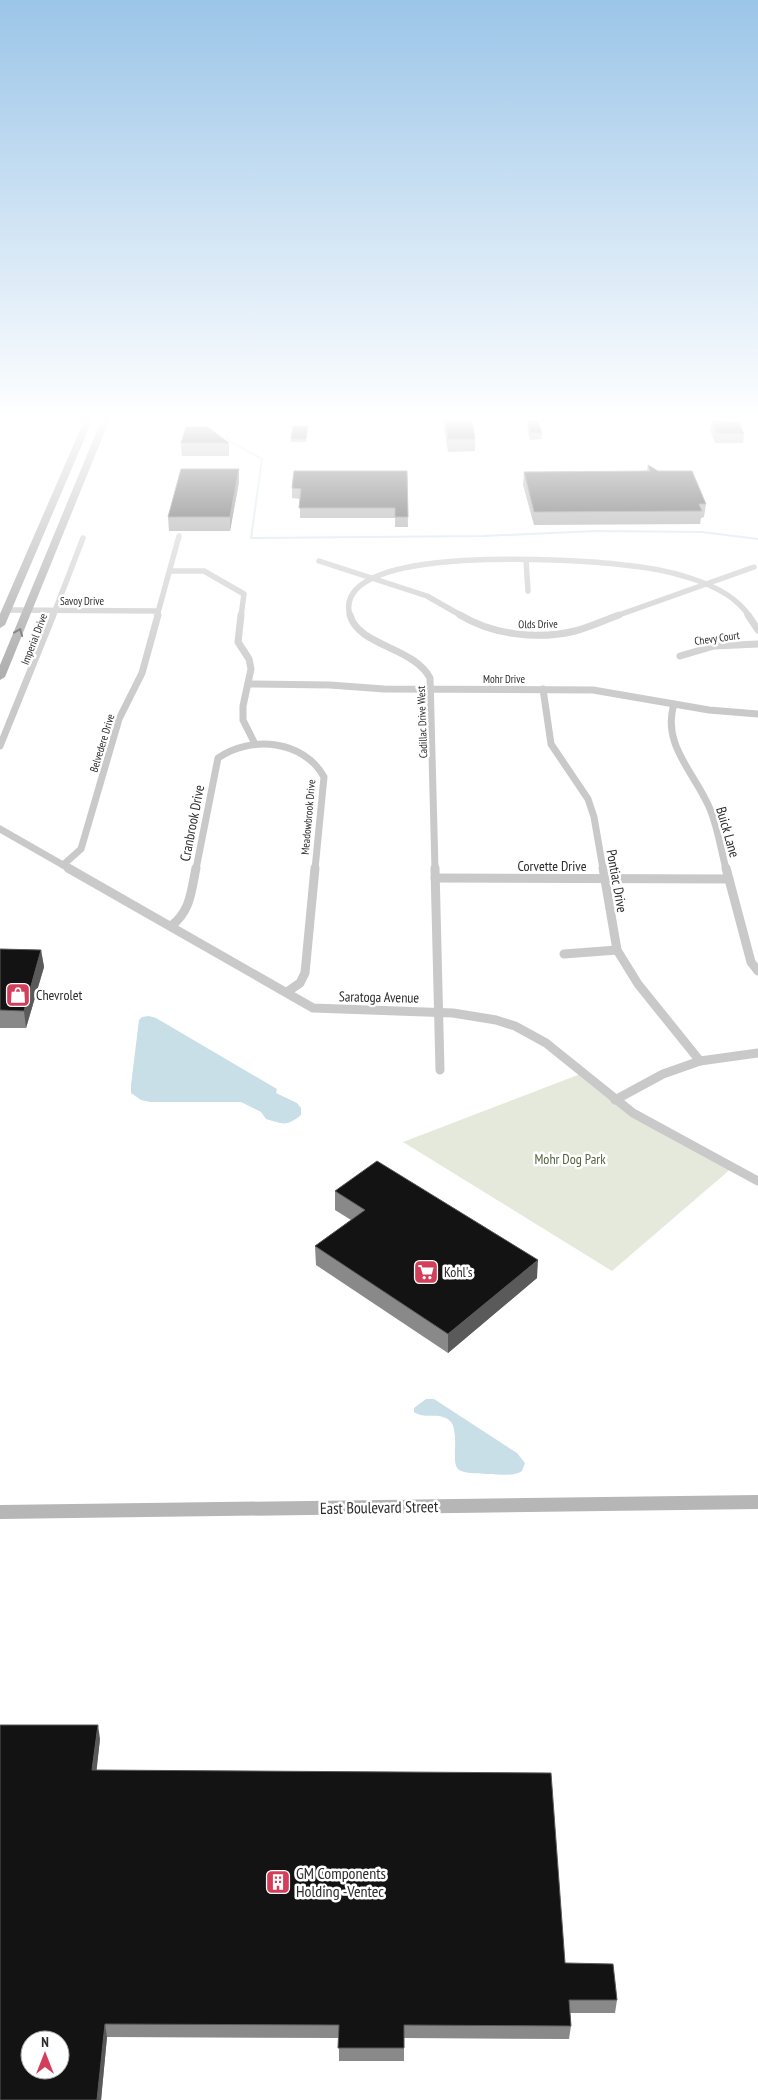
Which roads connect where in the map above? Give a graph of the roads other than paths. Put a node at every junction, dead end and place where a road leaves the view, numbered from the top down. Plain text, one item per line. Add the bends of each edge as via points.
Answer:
1 (48, 514) edge
2 (66, 514) edge
3 (179, 536) dead end
4 (83, 538) dead end
5 (526, 560) junction
6 (319, 561) dead end
7 (754, 567) dead end
8 (170, 570) junction
9 (373, 579) junction
10 (706, 584) junction
11 (528, 591) dead end
12 (7, 610) junction
13 (27, 610) junction
14 (55, 611) junction
15 (158, 611) junction
16 (0, 625) edge
17 (758, 630) edge
18 (758, 644) edge
19 (680, 656) dead end
20 (0, 677) edge
21 (248, 684) junction
22 (432, 689) junction
23 (543, 690) junction
24 (674, 704) junction
25 (758, 714) edge
26 (255, 744) junction
27 (0, 746) edge
28 (0, 829) edge
29 (63, 865) junction
30 (435, 878) junction
31 (604, 878) junction
32 (729, 879) junction
33 (170, 926) junction
34 (617, 950) junction
35 (564, 954) dead end
36 (758, 971) edge
37 (287, 992) junction
38 (438, 1012) junction
39 (758, 1053) edge
40 (700, 1061) junction
41 (440, 1070) dead end
42 (615, 1100) junction
43 (758, 1181) edge
44 (758, 1502) edge
45 (0, 1512) edge

1 - 12 main road
2 - 13 main road
3 - 8 street, Belvedere Drive
4 - 14 street, Imperial Drive
5 - 9 street, Cadillac Drive West via 435,562 393,570
5 - 10 street, Cadillac Drive West via 632,564
5 - 11 street
6 - 9 street, Olds Drive
7 - 10 street, Olds Drive
8 - 15 street, Belvedere Drive
8 - 21 street via 204,572 244,594 238,642 249,660
9 - 10 street, Olds Drive via 427,596 478,626 525,636 575,631
9 - 22 street, Cadillac Drive West via 352,596 348,608 350,617 367,634 422,666 430,678
10 - 17 street, Cadillac Drive West via 748,612
12 - 13 street, Savoy Drive
12 - 16 main road
13 - 14 street, Savoy Drive
20 -> 13 main road
14 - 15 street, Savoy Drive
14 - 27 street, Imperial Drive
15 - 29 street, Belvedere Drive via 138,684 119,719 81,849
18 - 19 street, Chevy Court via 714,646
21 - 22 street, Mohr Drive
21 - 26 street via 242,719
22 - 23 street, Mohr Drive
22 - 30 street, Cadillac Drive West
23 - 24 street, Mohr Drive via 593,690
23 - 31 street, Pontiac Drive via 550,744 588,799
24 - 25 street, Mohr Drive via 736,714
24 - 32 street, Buick Lane via 670,717 678,755 710,809
26 - 33 street, Cranbrook Drive via 231,749 218,758 188,908 182,918
26 - 37 street, Meadowbrook Drive via 306,756 321,768 324,777 305,973 300,983
28 - 29 street, Saratoga Avenue
29 - 33 street, Saratoga Avenue
30 - 31 street, Corvette Drive
30 - 38 street, Cadillac Drive West
31 - 32 street, Corvette Drive
31 - 34 street, Pontiac Drive
32 - 36 street, Buick Lane via 747,948
33 - 37 street, Saratoga Avenue
34 - 35 street
34 - 40 street, Pontiac Drive via 638,984
37 - 38 street, Saratoga Avenue via 322,1010
38 - 41 street, Cadillac Drive West
38 - 42 street, Saratoga Avenue via 497,1020 538,1036
39 - 40 street
40 - 42 street via 663,1074
42 - 43 street, Saratoga Avenue via 638,1116
44 - 45 main road, East Boulevard Street

